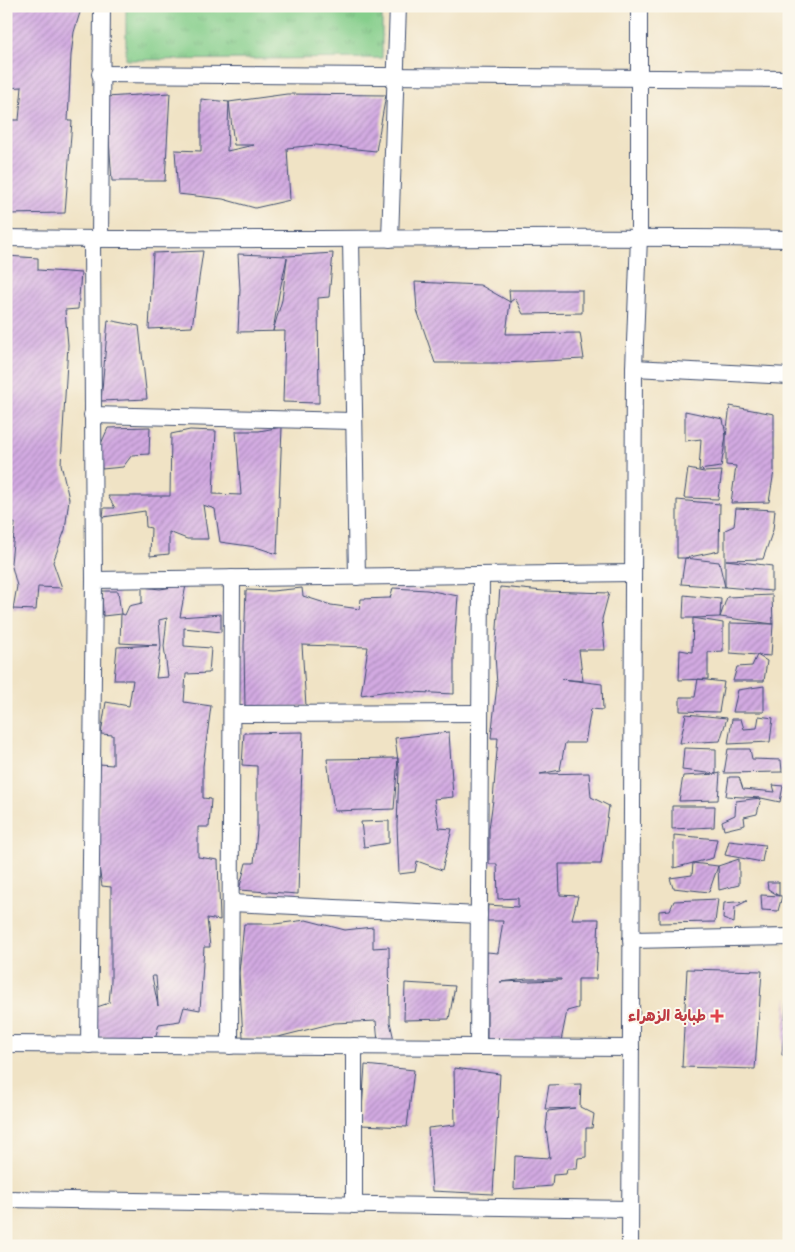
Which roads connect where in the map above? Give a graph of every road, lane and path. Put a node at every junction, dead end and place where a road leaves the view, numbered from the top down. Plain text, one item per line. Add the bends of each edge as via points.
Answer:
1 (102, 6) edge
2 (398, 6) edge
3 (639, 6) edge
4 (100, 74) junction
5 (395, 75) junction
6 (639, 77) junction
7 (789, 79) edge
8 (639, 236) junction
9 (6, 238) edge
10 (96, 239) junction
11 (390, 239) junction
12 (789, 239) edge
13 (351, 240) junction
14 (634, 368) junction
15 (789, 376) edge
16 (92, 415) junction
17 (353, 421) junction
18 (633, 573) junction
19 (481, 575) junction
20 (357, 577) junction
21 (232, 578) junction
22 (94, 580) junction
23 (480, 713) junction
24 (232, 714) junction
25 (231, 903) junction
26 (479, 915) junction
27 (789, 936) edge
28 (631, 940) junction
29 (6, 1044) edge
30 (88, 1045) junction
31 (230, 1046) junction
32 (354, 1046) junction
33 (478, 1047) junction
34 (631, 1048) junction
35 (6, 1199) edge
36 (354, 1205) junction
37 (630, 1209) junction
38 (630, 1246) edge

1 - 4 street
2 - 5 street
3 - 6 street
4 - 5 street
4 - 10 street
5 - 6 street
5 - 11 street
6 - 7 street
6 - 8 street
8 - 11 street
8 - 12 street
8 - 14 street
9 - 10 street
10 - 13 street
10 - 16 street
11 - 13 street
13 - 17 street
14 - 15 street
14 - 18 street
16 - 17 street
16 - 22 street
17 - 20 street
18 - 19 street
18 - 28 street
19 - 20 street
19 - 23 street
20 - 21 street
21 - 22 street
21 - 24 street
22 - 30 street
23 - 24 street
23 - 26 street
24 - 25 street
25 - 26 street
25 - 31 street
26 - 33 street
27 - 28 street
28 - 34 street
29 - 30 street
30 - 31 street
31 - 32 street
32 - 33 street
32 - 36 street
33 - 34 street
34 - 37 street
35 - 36 street
36 - 37 street
37 - 38 street

